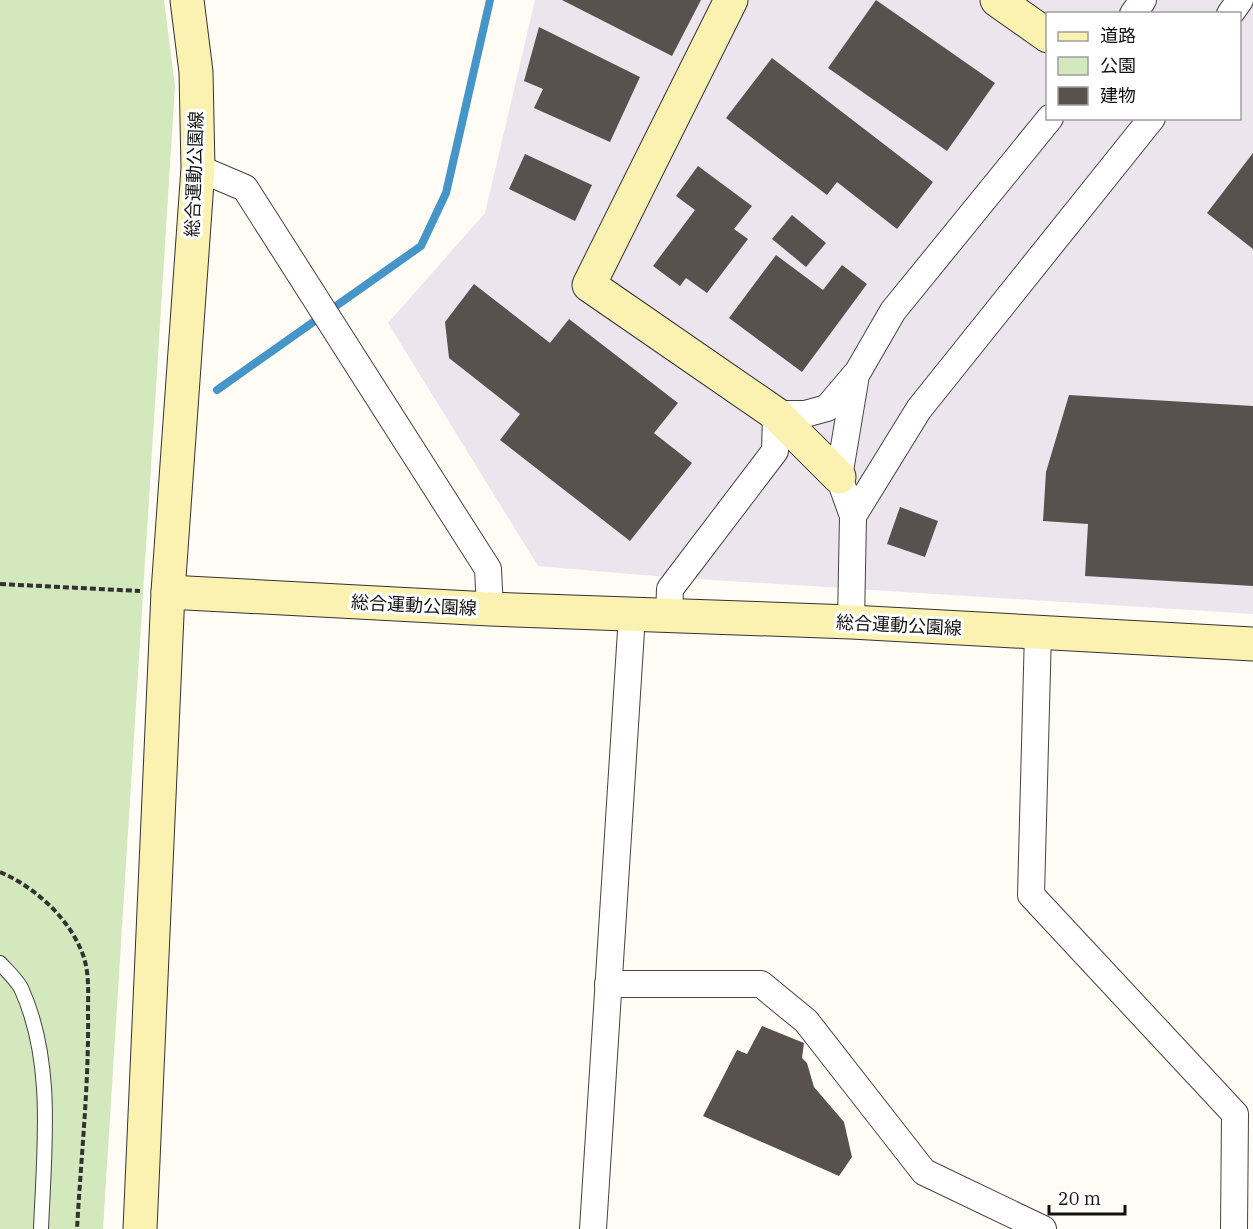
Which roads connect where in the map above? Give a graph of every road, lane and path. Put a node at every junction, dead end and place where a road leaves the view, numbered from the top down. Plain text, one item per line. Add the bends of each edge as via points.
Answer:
1 (188, 0) edge
2 (731, 0) edge
3 (997, 0) edge
4 (1046, 35) edge
5 (1048, 120) edge
6 (1150, 120) edge
7 (198, 168) junction
8 (856, 375) junction
9 (776, 414) junction
10 (839, 477) junction
11 (853, 516) junction
12 (0, 584) edge
13 (168, 592) junction
14 (490, 609) junction
15 (632, 615) junction
16 (669, 616) junction
17 (851, 622) junction
18 (1038, 632) junction
19 (1253, 644) edge
20 (0, 872) edge
21 (0, 963) edge
22 (608, 984) junction
23 (41, 1229) edge
24 (77, 1229) edge
25 (140, 1229) edge
26 (593, 1229) edge
27 (1042, 1229) edge
28 (1234, 1229) edge

1 - 7 main road, 総合運動公園線 via 196,72
2 - 9 main road via 589,285
3 - 4 main road
5 - 8 street via 893,311
6 - 11 street via 919,409
7 - 13 main road, 総合運動公園線
7 - 14 street via 245,188 488,568
8 - 9 street via 827,408 805,414
8 - 10 street
9 - 10 main road
9 - 16 street via 775,452 670,588
10 - 11 street
11 - 17 street
12 - 13 path
13 - 14 main road, 総合運動公園線
13 - 25 main road
14 - 15 main road, 総合運動公園線
15 - 16 main road, 総合運動公園線
15 - 22 street
16 - 17 main road, 総合運動公園線
17 - 18 main road, 総合運動公園線
18 - 19 main road, 総合運動公園線
18 - 28 street via 1031,896 1235,1114
20 - 24 path via 17,880 67,925 82,950 88,974 89,1051
21 - 23 lane via 20,986 33,1022 43,1070
22 - 26 street
22 - 27 street via 761,984 806,1020 924,1172

